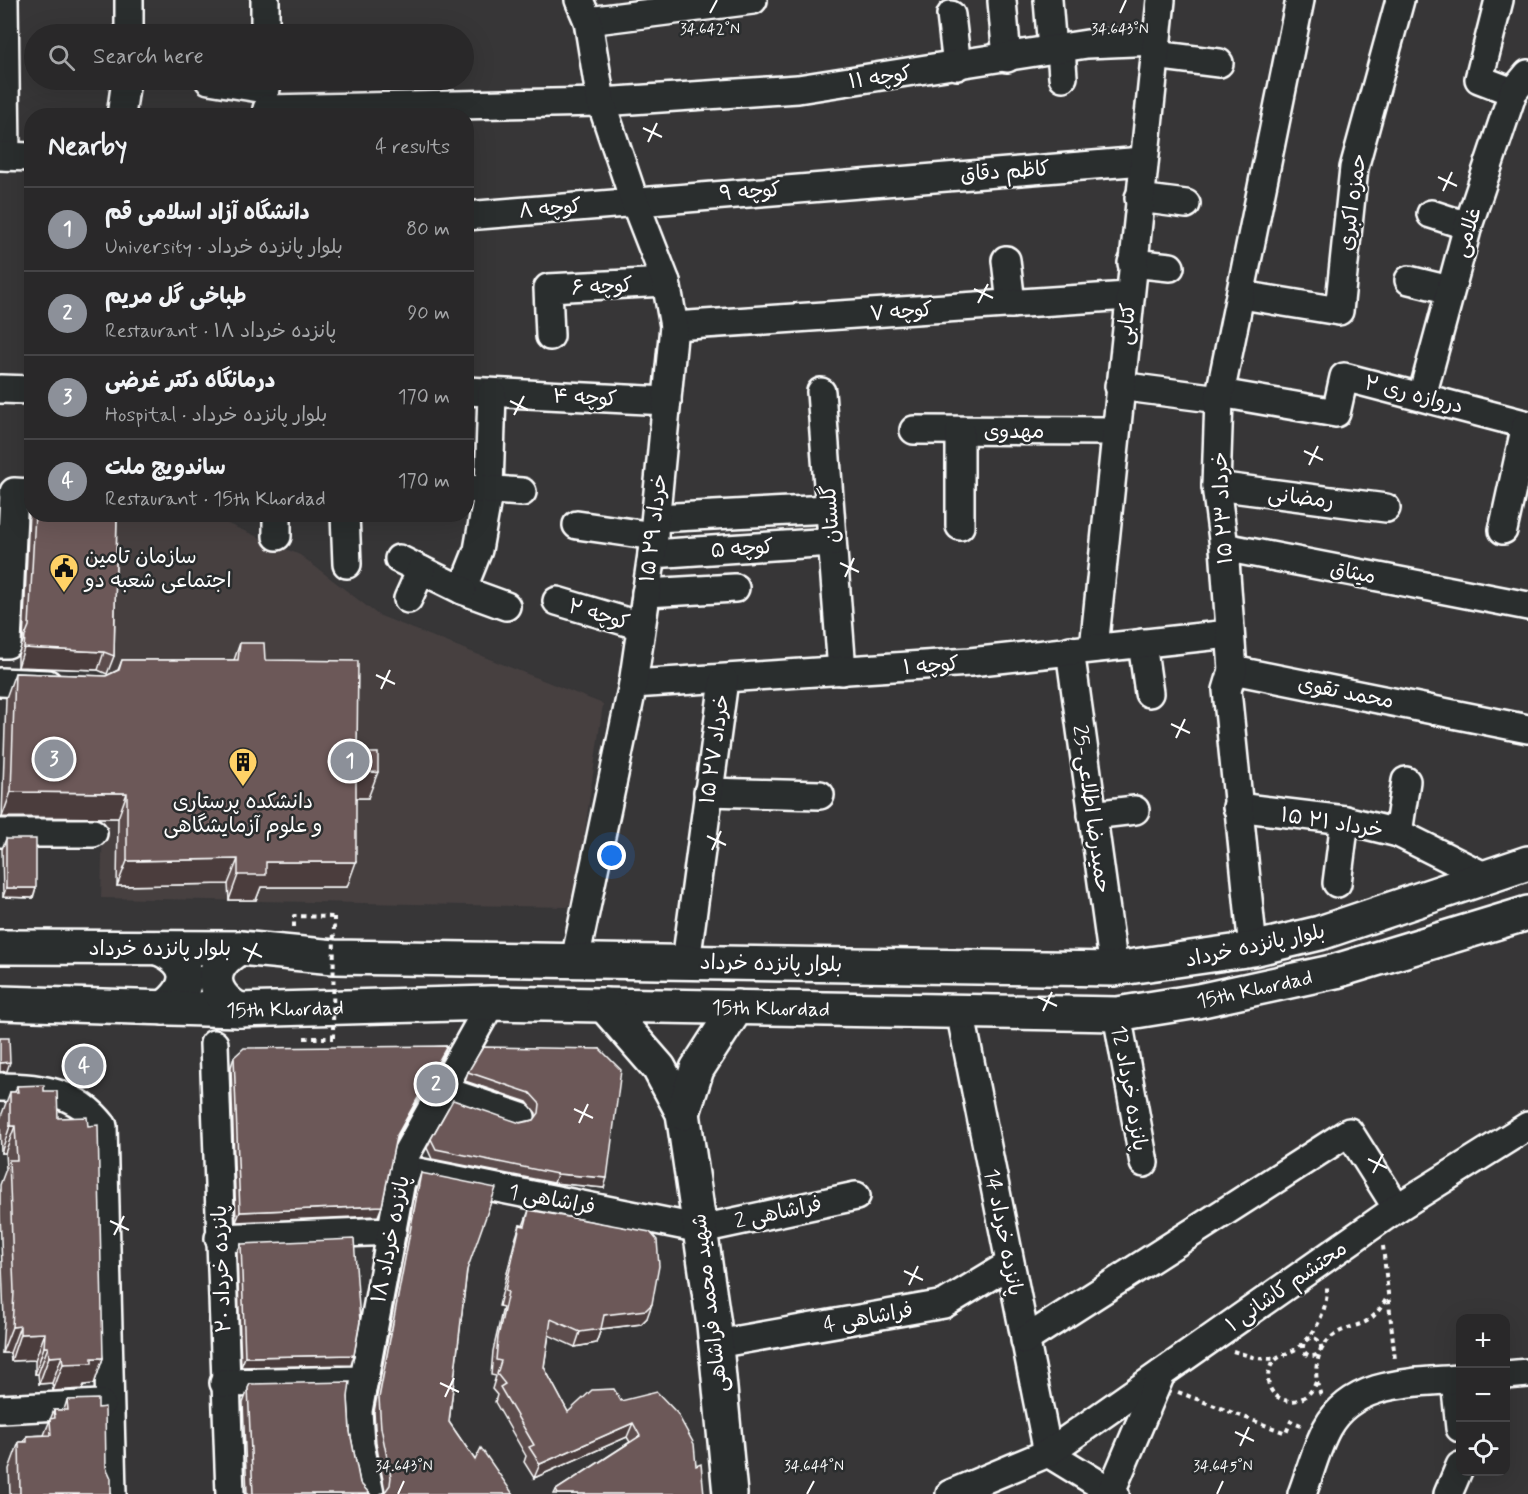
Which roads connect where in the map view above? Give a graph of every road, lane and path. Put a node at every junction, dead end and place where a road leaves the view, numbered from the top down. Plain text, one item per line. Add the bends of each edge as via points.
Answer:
1 (4, 0) edge
2 (129, 0) edge
3 (265, 0) edge
4 (273, 0) edge
5 (753, 0) edge
6 (1048, 0) edge
7 (1161, 0) edge
8 (1300, 0) edge
9 (1400, 0) edge
10 (1499, 0) edge
11 (1002, 2) edge
12 (583, 11) edge
13 (951, 15) dead end
14 (129, 24) edge
15 (265, 24) edge
16 (1156, 48) junction
17 (1057, 49) junction
18 (1007, 58) junction
19 (1219, 63) dead end
20 (957, 66) junction
21 (1063, 76) dead end
22 (1520, 83) edge
23 (125, 90) edge
24 (241, 90) edge
25 (267, 98) edge
26 (601, 102) junction
27 (122, 108) edge
28 (12, 157) edge
29 (1143, 160) junction
30 (867, 182) joint
31 (1139, 198) junction
32 (634, 200) junction
33 (1186, 204) dead end
34 (1431, 214) dead end
35 (474, 215) edge
36 (1468, 226) junction
37 (1006, 260) dead end
38 (1132, 263) junction
39 (1170, 267) dead end
40 (1409, 280) dead end
41 (666, 282) junction
42 (1450, 290) junction
43 (1242, 295) junction
44 (1128, 296) junction
45 (1011, 304) junction
46 (674, 326) junction
47 (550, 336) dead end
48 (1119, 386) junction
49 (0, 389) edge
50 (24, 390) edge
51 (479, 392) edge
52 (821, 392) dead end
53 (1220, 396) junction
54 (1422, 396) junction
55 (667, 401) junction
56 (1527, 425) edge
57 (914, 430) dead end
58 (960, 431) junction
59 (1115, 431) junction
60 (1216, 486) junction
61 (478, 488) edge
62 (522, 492) dead end
63 (24, 493) edge
64 (1386, 508) dead end
65 (830, 509) junction
66 (345, 522) edge
67 (578, 525) dead end
68 (960, 526) dead end
69 (1503, 530) dead end
70 (654, 536) junction
71 (832, 542) junction
72 (1224, 547) junction
73 (347, 564) dead end
74 (735, 588) dead end
75 (462, 590) junction
76 (646, 593) junction
77 (408, 599) dead end
78 (557, 601) dead end
79 (506, 606) dead end
80 (1528, 606) edge
81 (641, 626) junction
82 (1228, 634) junction
83 (1142, 643) junction
84 (0, 644) edge
85 (1082, 649) junction
86 (1233, 670) junction
87 (842, 671) junction
88 (724, 680) junction
89 (0, 682) edge
90 (633, 684) junction
91 (76, 685) edge
92 (1149, 693) dead end
93 (1528, 729) edge
94 (1406, 781) dead end
95 (708, 792) junction
96 (820, 795) dead end
97 (1237, 807) junction
98 (1135, 810) dead end
99 (1092, 815) junction
100 (1345, 820) junction
101 (93, 833) dead end
102 (1398, 833) junction
103 (0, 834) edge
104 (1528, 862) edge
105 (1488, 878) junction
106 (1337, 884) dead end
107 (1528, 913) edge
108 (294, 916) dead end
109 (0, 947) edge
110 (158, 948) junction
111 (240, 948) junction
112 (1253, 949) junction
113 (575, 960) junction
114 (686, 962) junction
115 (1114, 969) junction
116 (0, 1003) edge
117 (491, 1003) junction
118 (604, 1005) junction
119 (737, 1007) junction
120 (164, 1008) junction
121 (239, 1010) junction
122 (960, 1011) junction
123 (1117, 1014) junction
124 (303, 1038) dead end
125 (214, 1044) dead end
126 (0, 1087) edge
127 (442, 1090) junction
128 (683, 1113) junction
129 (521, 1117) dead end
130 (1528, 1126) edge
131 (1144, 1162) dead end
132 (403, 1169) junction
133 (856, 1196) dead end
134 (1397, 1208) junction
135 (700, 1229) junction
136 (392, 1230) junction
137 (219, 1238) junction
138 (1373, 1248) dead end
139 (1010, 1264) junction
140 (1317, 1288) dead end
141 (1388, 1295) junction
142 (1025, 1340) junction
143 (1239, 1342) dead end
144 (1305, 1342) junction
145 (716, 1344) junction
146 (1319, 1352) junction
147 (1276, 1359) junction
148 (1395, 1368) dead end
149 (1528, 1373) edge
150 (1510, 1375) edge
151 (1171, 1378) junction
152 (1456, 1379) edge
153 (364, 1380) junction
154 (1316, 1382) junction
155 (224, 1383) junction
156 (1325, 1400) dead end
157 (110, 1404) junction
158 (0, 1409) edge
159 (1309, 1428) dead end
160 (1048, 1453) junction
161 (1456, 1476) edge
162 (1112, 1493) edge
163 (112, 1494) edge
164 (230, 1494) edge
165 (370, 1494) edge
166 (730, 1494) edge
167 (951, 1494) edge
168 (1302, 1494) edge
169 (1448, 1494) edge

1 - 28 street
2 - 14 street
3 - 4 street
3 - 15 street
5 - 12 street
6 - 17 street
7 - 16 street, کتابی
8 - 43 street, ۱۵ خرداد ۲۳
9 - 43 street, حمزه اکبری via 1354,168 1339,311
10 - 22 street via 1479,79
11 - 18 street
12 - 26 street, ۱۵ خرداد ۲۹
13 - 20 street
16 - 17 street, کوچه ۱۱ via 1087,44
16 - 19 street, کوچه ۱۱
16 - 29 street, کتابی
17 - 18 street, کوچه ۱۱
17 - 21 street
18 - 20 street, کوچه ۱۱
20 - 26 street, کوچه ۱۱ via 798,89
22 - 36 street, غلامی
23 - 27 street
24 - 25 street, کوچه ۱۱
25 - 26 street, کوچه ۱۱
26 - 32 street, ۱۵ خرداد ۲۹
29 - 30 street, کاظم دقاق
29 - 31 street, کتابی
30 - 32 street, کوچه ۹
31 - 33 street
31 - 38 street, کتابی
32 - 35 street, کوچه ۸
32 - 41 street, ۱۵ خرداد ۲۹
34 - 36 street
36 - 42 street, غلامی
37 - 45 street
38 - 39 street
38 - 44 street, کتابی
40 - 42 street
41 - 46 street, ۱۵ خرداد ۲۹
41 - 47 street, کوچه ۶ via 548,288
42 - 54 street, غلامی
43 - 53 street, ۱۵ خرداد ۲۳
44 - 45 street, کوچه ۷
44 - 48 street, کتابی
45 - 46 street, کوچه ۷
46 - 55 street, ۱۵ خرداد ۲۹
48 - 53 street
48 - 59 street, کتابی
49 - 50 street
51 - 55 street, کوچه ۴
51 - 61 street
52 - 65 street, گلستان
53 - 54 street, دروازه ری ۲ via 1336,413 1344,377
53 - 60 street, ۱۵ خرداد ۲۳
54 - 56 street, دروازه ری ۲
55 - 70 street, ۱۵ خرداد ۲۹
56 - 69 street
57 - 58 street, مهدوی
58 - 59 street, مهدوی
58 - 68 street
59 - 85 street, کتابی
60 - 64 street, رمضانی
60 - 72 street, ۱۵ خرداد ۲۳
61 - 62 street
61 - 75 street via 478,550
63 - 84 street via 14,492 7,644
65 - 70 street, کوچه ۵
65 - 71 street, گلستان
66 - 73 street
67 - 70 street
70 - 71 street, کوچه ۵
70 - 76 street, ۱۵ خرداد ۲۹
71 - 87 street, گلستان
72 - 80 street, میثاق
72 - 82 street, ۱۵ خرداد ۲۳
74 - 76 street
75 - 77 street via 410,564
75 - 79 street
76 - 81 street, ۱۵ خرداد ۲۹
78 - 81 street, کوچه ۲
81 - 90 street, ۱۵ خرداد ۲۹
82 - 83 street, کوچه ۱
82 - 86 street, ۱۵ خرداد ۲۳
83 - 85 street, کوچه ۱
83 - 92 street
85 - 87 street, کوچه ۱
85 - 99 street, حمیدرضا اطلاعی-25
86 - 93 street, محمد تقوی
86 - 97 street, ۱۵ خرداد ۲۳ via 1227,690
87 - 88 street, کوچه ۱
88 - 90 street, کوچه ۱
88 - 95 street, ۱۵ خرداد ۲۷
89 - 91 street
90 - 113 street, ۱۵ خرداد ۲۹
94 - 102 street
95 - 96 street
95 - 114 street, ۱۵ خرداد ۲۷
97 - 100 street, ۱۵ خرداد ۲۱
97 - 112 street, ۱۵ خرداد ۲۳
98 - 99 street
99 - 115 street, حمیدرضا اطلاعی-25
100 - 102 street, ۱۵ خرداد ۲۱
100 - 106 street
101 - 103 street
102 - 105 street, ۱۵ خرداد ۲۱
104 - 105 main road, بلوار پانزده خرداد
105 - 112 main road, بلوار پانزده خرداد via 1320,933
107 - 123 main road, 15th Khordad via 1336,971
108 - 124 path, bridge via 334,917 333,1038
109 - 110 main road, بلوار پانزده خرداد
110 - 111 main road, بلوار پانزده خرداد
110 - 120 main road via 173,954 184,967 185,983 178,998
111 - 113 main road, بلوار پانزده خرداد via 334,957
111 - 121 main road via 225,956 216,970 216,987 225,1002
112 - 115 main road, بلوار پانزده خرداد
113 - 114 main road, بلوار پانزده خرداد
114 - 115 main road, بلوار پانزده خرداد
116 - 120 main road, 15th Khordad
117 - 118 main road, 15th Khordad
117 - 121 main road, 15th Khordad
117 - 127 street, پانزده خرداد ۱۸
118 - 119 main road, 15th Khordad
118 - 128 main road via 659,1068
119 - 122 main road, 15th Khordad
119 - 128 main road via 697,1070
120 - 121 main road, 15th Khordad
122 - 123 main road, 15th Khordad
122 - 139 street, پانزده خرداد 14
123 - 131 street, پانزده خرداد 12
125 - 137 street, پانزده خرداد ۲۰
126 - 157 street via 47,1090 69,1096 103,1126
127 - 129 street
127 - 132 street, پانزده خرداد ۱۸ via 406,1154
128 - 135 main road, شهید محمد فراشاهی
130 - 134 street, محتشم کاشانی ۱
132 - 135 street, فراشاهی 1
132 - 136 street, پانزده خرداد ۱۸
133 - 135 street, فراشاهی 2
134 - 142 street via 1348,1132
134 - 151 street, محتشم کاشانی ۱
135 - 145 main road, شهید محمد فراشاهی
136 - 137 street
136 - 153 street, پانزده خرداد ۱۸
137 - 155 street, پانزده خرداد ۲۰
138 - 141 path via 1383,1242
139 - 142 street, پانزده خرداد 14
139 - 145 street, فراشاهی 4 via 944,1304
140 - 144 path via 1326,1281 1324,1311
141 - 146 path via 1371,1319 1331,1337
141 - 148 path
142 - 160 street, پانزده خرداد 14
143 - 147 path via 1229,1349 1256,1358
144 - 146 path via 1303,1349 1307,1355
144 - 146 path via 1317,1339 1321,1345
144 - 147 path
145 - 166 main road, شهید محمد فراشاهی
146 - 154 path
147 - 154 path via 1268,1380 1280,1398 1302,1400
149 - 150 street
151 - 159 path via 1172,1389 1286,1433 1291,1421
151 - 160 street, محتشم کاشانی ۱
151 - 162 street
152 - 168 street via 1374,1389 1350,1400 1327,1427
153 - 155 street
153 - 165 street, پانزده خرداد ۱۸ via 358,1411
154 - 156 path
155 - 164 street, پانزده خرداد ۲۰
157 - 158 street
157 - 163 street
160 - 162 street
160 - 167 street, محتشم کاشانی ۱
161 - 169 street

